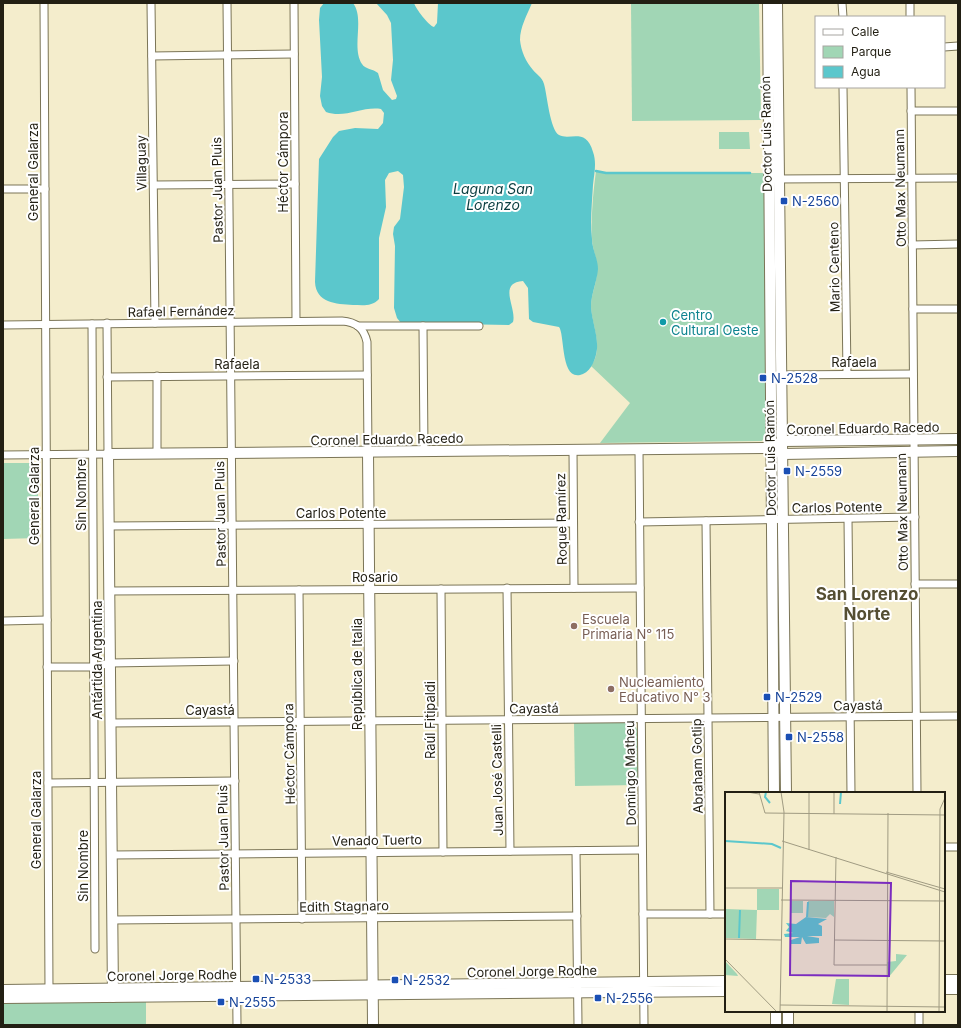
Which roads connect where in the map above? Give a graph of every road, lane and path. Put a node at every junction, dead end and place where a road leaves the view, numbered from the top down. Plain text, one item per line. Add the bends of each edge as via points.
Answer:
1 (44, 3) edge
2 (151, 3) edge
3 (227, 3) edge
4 (294, 3) edge
5 (768, 3) edge
6 (777, 3) edge
7 (842, 3) edge
8 (910, 3) edge
9 (843, 16) edge
10 (910, 16) edge
11 (958, 46) edge
12 (945, 47) edge
13 (294, 54) junction
14 (228, 55) junction
15 (152, 56) junction
16 (844, 88) edge
17 (911, 88) edge
18 (911, 111) junction
19 (958, 111) edge
20 (845, 178) junction
21 (911, 178) junction
22 (958, 178) edge
23 (769, 179) junction
24 (780, 179) junction
25 (295, 184) junction
26 (154, 185) junction
27 (229, 185) junction
28 (3, 189) edge
29 (45, 189) junction
30 (958, 244) edge
31 (912, 245) junction
32 (913, 309) junction
33 (958, 309) edge
34 (296, 321) junction
35 (230, 322) junction
36 (107, 323) junction
37 (155, 323) junction
38 (3, 324) edge
39 (45, 324) junction
40 (92, 324) junction
41 (358, 326) junction
42 (423, 326) junction
43 (479, 326) dead end
44 (847, 374) junction
45 (913, 374) junction
46 (367, 375) junction
47 (770, 375) junction
48 (782, 375) junction
49 (107, 376) junction
50 (157, 376) junction
51 (231, 376) junction
52 (958, 439) edge
53 (914, 440) junction
54 (783, 441) junction
55 (771, 448) junction
56 (572, 450) junction
57 (639, 450) junction
58 (958, 451) edge
59 (368, 452) junction
60 (424, 452) junction
61 (914, 452) junction
62 (232, 453) junction
63 (93, 454) junction
64 (108, 454) junction
65 (158, 454) junction
66 (783, 454) junction
67 (3, 455) edge
68 (46, 455) junction
69 (915, 517) junction
70 (848, 519) junction
71 (772, 520) junction
72 (784, 520) junction
73 (706, 521) junction
74 (639, 522) junction
75 (573, 523) junction
76 (369, 524) junction
77 (109, 526) junction
78 (232, 526) junction
79 (915, 584) junction
80 (958, 584) edge
81 (507, 588) junction
82 (574, 588) junction
83 (640, 588) junction
84 (370, 589) junction
85 (441, 589) junction
86 (233, 590) junction
87 (299, 590) junction
88 (109, 591) junction
89 (47, 620) junction
90 (3, 621) edge
91 (234, 661) junction
92 (110, 663) junction
93 (47, 667) junction
94 (94, 667) junction
95 (916, 716) junction
96 (958, 716) edge
97 (850, 717) junction
98 (708, 718) junction
99 (774, 718) junction
100 (785, 718) junction
101 (641, 719) junction
102 (508, 720) junction
103 (442, 721) junction
104 (234, 722) junction
105 (301, 722) junction
106 (370, 722) junction
107 (110, 723) junction
108 (235, 781) junction
109 (94, 782) junction
110 (111, 782) junction
111 (48, 783) junction
112 (774, 792) edge
113 (786, 792) edge
114 (851, 792) edge
115 (917, 792) edge
116 (945, 847) edge
117 (958, 847) edge
118 (642, 850) junction
119 (510, 851) junction
120 (576, 851) junction
121 (372, 852) junction
122 (443, 852) junction
123 (302, 853) junction
124 (236, 854) junction
125 (112, 855) junction
126 (643, 914) junction
127 (710, 914) junction
128 (725, 914) edge
129 (577, 916) junction
130 (372, 918) junction
131 (236, 919) junction
132 (302, 919) junction
133 (112, 920) junction
134 (95, 949) dead end
135 (945, 980) edge
136 (958, 980) edge
137 (725, 981) edge
138 (644, 987) junction
139 (578, 988) junction
140 (49, 989) junction
141 (945, 989) edge
142 (958, 989) edge
143 (3, 990) edge
144 (373, 990) junction
145 (237, 991) junction
146 (725, 991) edge
147 (113, 993) junction
148 (3, 998) edge
149 (776, 1012) edge
150 (788, 1012) edge
151 (919, 1012) edge
152 (237, 1025) edge
153 (373, 1025) edge
154 (578, 1025) edge
155 (644, 1025) edge
156 (776, 1025) edge
157 (788, 1025) edge
158 (919, 1025) edge

1 - 29 street, General Galarza
2 - 15 street, Villaguay
3 - 14 street, Pastor Juan Pluis
4 - 13 street, Héctor Cámpora
5 - 23 main road, Doctor Luis Ramón
6 - 24 main road, Doctor Luis Ramón
7 - 9 street
8 - 10 street
11 - 12 street
13 - 14 street
13 - 25 street, Héctor Cámpora
14 - 15 street
14 - 27 street, Pastor Juan Pluis
15 - 26 street, Villaguay
16 - 20 street, Mario Centeno
17 - 18 street, Otto Max Neumann
18 - 19 street
18 - 21 street, Otto Max Neumann
20 - 21 street
20 - 24 street
20 - 44 street, Mario Centeno
21 - 22 street
21 - 31 street, Otto Max Neumann
23 - 24 street
23 - 47 main road, Doctor Luis Ramón
24 - 48 main road, Doctor Luis Ramón
25 - 27 street
25 - 34 street, Héctor Cámpora
26 - 27 street
26 - 37 street, Villaguay
27 - 35 street, Pastor Juan Pluis
28 - 29 street
29 - 39 street, General Galarza
30 - 31 street
31 - 32 street, Otto Max Neumann
32 - 33 street
32 - 45 street, Otto Max Neumann
34 - 35 street, Rafael Fernández
34 - 41 street, Rafael Fernández via 342,321
35 - 37 street, Rafael Fernández
35 - 51 street, Pastor Juan Pluis
36 - 37 street, Rafael Fernández
36 - 40 street, Rafael Fernández
36 - 49 street, Antártida Argentina
38 - 39 street, Rafael Fernández
39 - 40 street, Rafael Fernández
39 - 68 street, General Galarza
40 - 63 street, Sin Nombre
41 - 42 street, Rafael Fernández
41 - 46 street, República de Italia via 367,342
42 - 43 street, Rafael Fernández
42 - 60 street
44 - 45 street, Rafaela
44 - 48 street, Rafaela
45 - 53 street, Otto Max Neumann
46 - 51 street, Rafaela
46 - 59 street, República de Italia
47 - 48 street, Rafaela
47 - 55 main road, Doctor Luis Ramón
48 - 54 main road, Doctor Luis Ramón
49 - 50 street, Rafaela
49 - 64 street, Antártida Argentina
50 - 51 street, Rafaela
50 - 65 street
51 - 62 street, Pastor Juan Pluis
52 - 53 main road, Coronel Eduardo Racedo
53 - 54 main road, Coronel Eduardo Racedo
53 - 61 street, Otto Max Neumann
54 - 55 main road, Coronel Eduardo Racedo
54 - 66 main road, Doctor Luis Ramón
55 - 57 main road, Coronel Eduardo Racedo
55 - 66 main road, Coronel Eduardo Racedo
55 - 71 main road, Doctor Luis Ramón
56 - 57 main road, Coronel Eduardo Racedo
56 - 60 main road, Coronel Eduardo Racedo
56 - 75 street, Roque Ramírez
57 - 74 street, Domingo Matheu
58 - 61 main road, Coronel Eduardo Racedo
59 - 60 main road, Coronel Eduardo Racedo
59 - 62 main road, Coronel Eduardo Racedo
59 - 76 main road, República de Italia
61 - 66 main road, Coronel Eduardo Racedo
61 - 69 street, Otto Max Neumann
62 - 65 main road, Coronel Eduardo Racedo
62 - 78 street, Pastor Juan Pluis
63 - 64 street, Coronel Eduardo Racedo
63 - 68 street, Coronel Eduardo Racedo
63 - 94 street, Sin Nombre
64 - 65 main road, Coronel Eduardo Racedo
64 - 77 main road, Antártida Argentina
66 - 72 main road, Doctor Luis Ramón
67 - 68 street, Coronel Eduardo Racedo
68 - 89 street, General Galarza
69 - 70 street, Carlos Potente
69 - 79 street, Otto Max Neumann
70 - 72 street, Carlos Potente
70 - 97 street
71 - 72 street, Carlos Potente
71 - 73 street, Carlos Potente
71 - 99 main road, Doctor Luis Ramón
72 - 100 main road, Doctor Luis Ramón
73 - 74 street, Carlos Potente
73 - 98 street, Abraham Gotlip
74 - 83 street, Domingo Matheu
75 - 76 street, Carlos Potente
75 - 82 street, Roque Ramírez
76 - 78 street, Carlos Potente
76 - 84 main road, República de Italia
77 - 78 street, Carlos Potente
77 - 88 main road, Antártida Argentina
78 - 86 street, Pastor Juan Pluis
79 - 80 street
79 - 95 street, Otto Max Neumann
81 - 82 street, Rosario
81 - 85 street, Rosario
81 - 102 street, Juan José Castelli
82 - 83 street, Rosario
83 - 101 street, Domingo Matheu
84 - 85 street, Rosario
84 - 87 street, Rosario
84 - 106 main road, República de Italia
85 - 103 street, Raúl Fitipaldi
86 - 87 street, Rosario
86 - 88 street, Rosario
86 - 91 street, Pastor Juan Pluis
87 - 105 street, Héctor Cámpora
88 - 92 main road, Antártida Argentina
89 - 90 street
89 - 93 street, General Galarza
91 - 92 street
91 - 104 street, Pastor Juan Pluis
92 - 94 street
92 - 107 main road, Antártida Argentina
93 - 94 street
93 - 111 street, General Galarza
94 - 109 street, Sin Nombre
95 - 96 street, Cayastá
95 - 97 street, Cayastá
95 - 115 street, Otto Max Neumann
97 - 100 street, Cayastá
97 - 114 street
98 - 99 street, Cayastá
98 - 101 street, Cayastá
98 - 127 street, Abraham Gotlip
99 - 100 street, Cayastá
99 - 112 main road, Doctor Luis Ramón
100 - 113 main road, Doctor Luis Ramón
101 - 102 street, Cayastá
101 - 118 street, Domingo Matheu
102 - 103 street, Cayastá
102 - 119 street, Juan José Castelli
103 - 106 street, Cayastá
103 - 122 street, Raúl Fitipaldi
104 - 105 street, Cayastá
104 - 107 street, Cayastá
104 - 108 street, Pastor Juan Pluis
105 - 106 street, Cayastá
105 - 123 street, Héctor Cámpora
106 - 121 main road, República de Italia
107 - 110 main road, Antártida Argentina
108 - 110 street
108 - 124 street, Pastor Juan Pluis
109 - 110 street
109 - 111 street
109 - 134 street, Sin Nombre
110 - 125 main road, Antártida Argentina
111 - 140 street, General Galarza
116 - 117 street
118 - 120 street, Venado Tuerto
118 - 126 street, Domingo Matheu
119 - 120 street, Venado Tuerto
119 - 122 street, Venado Tuerto
120 - 129 street
121 - 122 street, Venado Tuerto
121 - 123 street, Venado Tuerto
121 - 130 main road, República de Italia
123 - 124 street, Venado Tuerto
123 - 132 street, Héctor Cámpora
124 - 125 street, Venado Tuerto
124 - 131 street, Pastor Juan Pluis
125 - 133 main road, Antártida Argentina
126 - 127 street
126 - 138 street, Domingo Matheu
127 - 128 street
129 - 130 street, Edith Stagnaro
129 - 139 street
130 - 132 street, Edith Stagnaro
130 - 144 main road, República de Italia
131 - 132 street, Edith Stagnaro
131 - 133 street, Edith Stagnaro
131 - 145 street, Pastor Juan Pluis
133 - 147 main road, Antártida Argentina
135 - 136 main road
137 - 138 main road, Coronel Jorge Rodhe
138 - 139 main road, Coronel Jorge Rodhe
138 - 146 main road, Coronel Jorge Rodhe
138 - 155 street, Domingo Matheu
139 - 144 main road, Coronel Jorge Rodhe
139 - 154 street
140 - 143 main road, Coronel Jorge Rodhe
140 - 147 main road, Coronel Jorge Rodhe
141 - 142 main road
144 - 145 main road, Coronel Jorge Rodhe
144 - 153 main road, República de Italia
145 - 147 main road, Coronel Jorge Rodhe
145 - 152 street, Pastor Juan Pluis
147 - 148 main road, Coronel Jorge Rodhe
149 - 156 main road
150 - 157 main road
151 - 158 street

